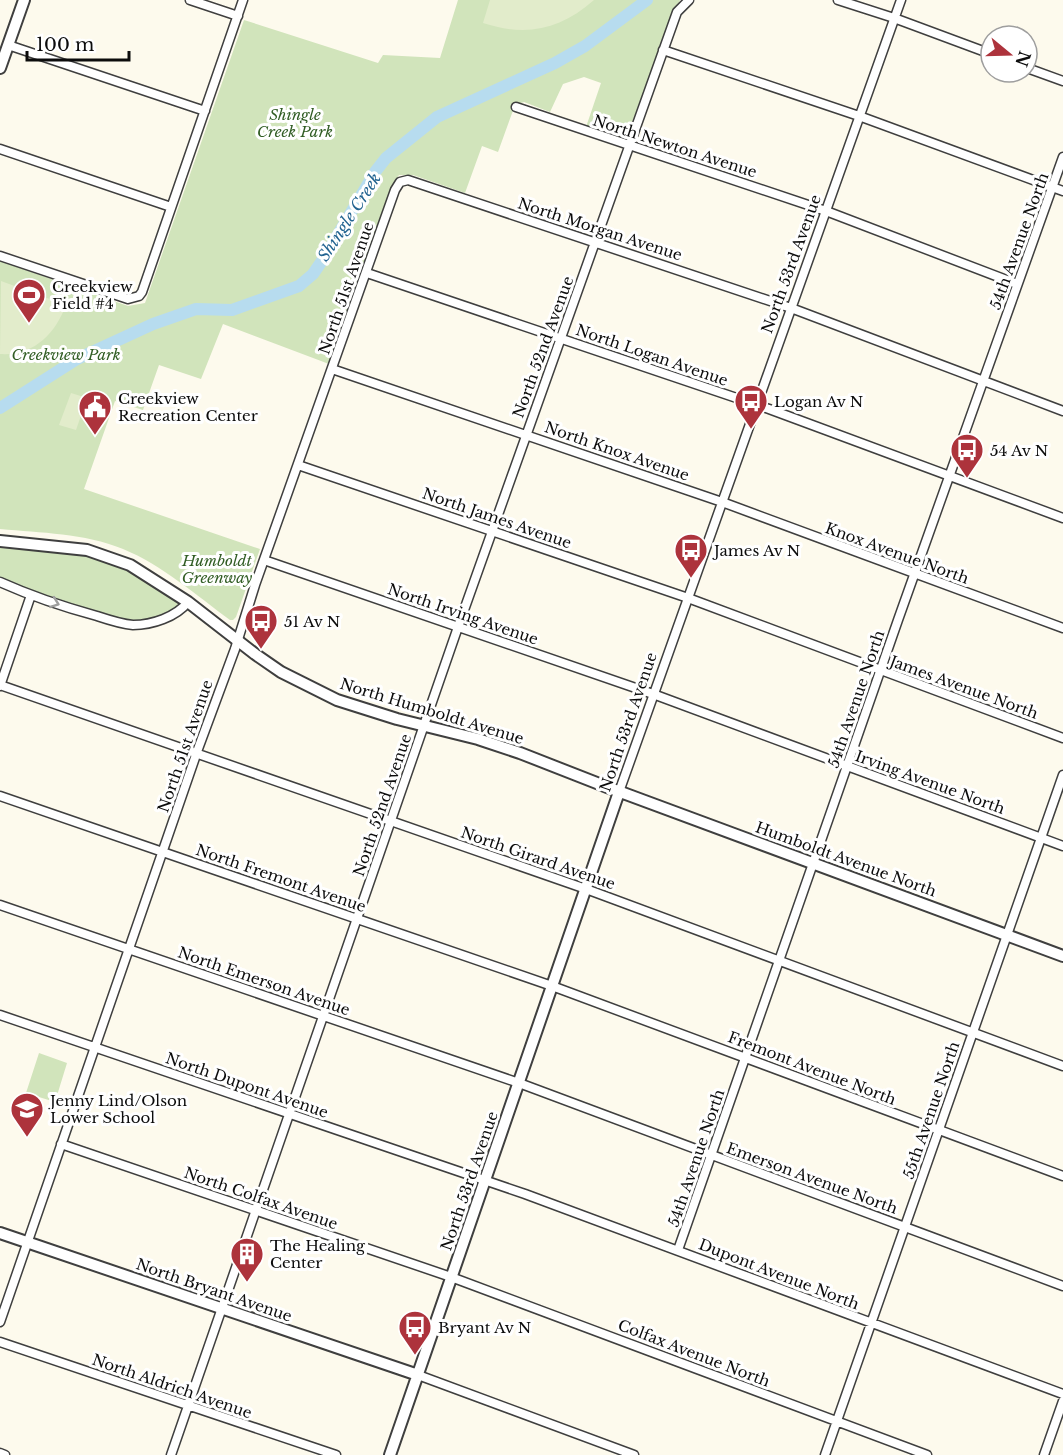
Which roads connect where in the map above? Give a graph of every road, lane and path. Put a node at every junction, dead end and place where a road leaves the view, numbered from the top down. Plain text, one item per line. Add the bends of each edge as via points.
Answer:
1 (24, 0) edge
2 (190, 0) edge
3 (243, 0) edge
4 (689, 0) edge
5 (838, 0) edge
6 (901, 0) edge
7 (238, 16) junction
8 (894, 18) junction
9 (8, 45) junction
10 (663, 50) junction
11 (979, 50) edge
12 (0, 68) edge
13 (1039, 72) edge
14 (1063, 81) edge
15 (516, 107) dead end
16 (205, 111) junction
17 (859, 116) junction
18 (629, 146) junction
19 (0, 150) edge
20 (1063, 157) edge
21 (400, 182) joint
22 (1052, 187) junction
23 (1063, 191) edge
24 (171, 207) junction
25 (826, 211) junction
26 (595, 242) junction
27 (0, 256) edge
28 (367, 273) junction
29 (1017, 284) junction
30 (791, 308) junction
31 (561, 338) junction
32 (332, 369) junction
33 (983, 381) junction
34 (757, 405) junction
35 (1063, 411) edge
36 (527, 434) junction
37 (298, 465) junction
38 (949, 476) junction
39 (722, 502) junction
40 (1063, 518) edge
41 (492, 530) junction
42 (0, 541) edge
43 (264, 560) junction
44 (914, 573) junction
45 (0, 582) edge
46 (31, 595) junction
47 (688, 598) junction
48 (188, 602) junction
49 (458, 627) junction
50 (1063, 628) edge
51 (237, 640) junction
52 (881, 670) junction
53 (0, 686) edge
54 (653, 694) junction
55 (424, 725) junction
56 (1063, 738) edge
57 (196, 753) junction
58 (846, 765) junction
59 (1063, 775) edge
60 (619, 792) junction
61 (0, 796) edge
62 (391, 821) junction
63 (1041, 838) junction
64 (1063, 846) edge
65 (163, 852) junction
66 (812, 862) junction
67 (586, 889) junction
68 (0, 906) edge
69 (357, 918) junction
70 (1007, 934) junction
71 (130, 949) junction
72 (1063, 956) edge
73 (779, 961) junction
74 (552, 986) junction
75 (0, 1015) edge
76 (323, 1016) junction
77 (973, 1033) junction
78 (95, 1047) junction
79 (745, 1057) junction
80 (1063, 1066) edge
81 (519, 1083) junction
82 (289, 1113) junction
83 (939, 1130) junction
84 (61, 1144) junction
85 (711, 1155) junction
86 (1063, 1176) edge
87 (485, 1180) junction
88 (255, 1210) junction
89 (904, 1227) junction
90 (0, 1233) edge
91 (28, 1243) junction
92 (678, 1250) junction
93 (452, 1276) junction
94 (1063, 1286) edge
95 (222, 1308) junction
96 (0, 1322) edge
97 (871, 1323) junction
98 (0, 1342) edge
99 (418, 1374) junction
100 (1063, 1394) edge
101 (1063, 1401) edge
102 (188, 1406) junction
103 (837, 1421) junction
104 (0, 1453) edge
105 (5, 1455) edge
106 (171, 1455) edge
107 (336, 1455) edge
108 (390, 1455) edge
109 (634, 1455) edge
110 (825, 1455) edge
111 (927, 1455) edge
112 (1044, 1455) edge

1 - 9 street
2 - 7 street
3 - 7 street
4 - 10 street, North 52nd Avenue via 677,12
5 - 8 street
6 - 8 street, North 53rd Avenue
7 - 16 street
8 - 11 street
8 - 17 street, North 53rd Avenue
9 - 12 street
9 - 16 street
10 - 17 street
10 - 18 street, North 52nd Avenue
13 - 14 street
15 - 18 street, North Newton Avenue
16 - 24 street
17 - 22 street
17 - 25 street, North 53rd Avenue
18 - 25 street, North Newton Avenue
18 - 26 street, North 52nd Avenue
19 - 24 street
20 - 22 street, 54th Avenue North
21 - 26 street, North Morgan Avenue via 408,180
21 - 28 street, North 51st Avenue
22 - 23 street
22 - 29 street, 54th Avenue North
24 - 27 street via 142,292 135,298 128,299
25 - 29 street, North Newton Avenue
25 - 30 street, North 53rd Avenue
26 - 30 street, North Morgan Avenue
26 - 31 street, North 52nd Avenue
28 - 31 street, North Logan Avenue
28 - 32 street, North 51st Avenue
29 - 33 street, 54th Avenue North
30 - 33 street, North Morgan Avenue
30 - 34 street, North 53rd Avenue
31 - 34 street, North Logan Avenue
31 - 36 street, North 52nd Avenue
32 - 36 street, North Knox Avenue
32 - 37 street, North 51st Avenue
33 - 35 street, North Morgan Avenue
33 - 38 street, 54th Avenue North
34 - 38 street, North Logan Avenue
34 - 39 street, North 53rd Avenue
36 - 39 street, North Knox Avenue
36 - 41 street, North 52nd Avenue
37 - 41 street, North James Avenue
37 - 43 street, North 51st Avenue
38 - 40 street, North Logan Avenue
38 - 44 street, 54th Avenue North
39 - 44 street, Knox Avenue North
39 - 47 street, North 53rd Avenue
41 - 47 street, North James Avenue
41 - 49 street, North 52nd Avenue
42 - 48 street, North Humboldt Avenue via 69,546 109,556
43 - 49 street, North Irving Avenue
43 - 51 street, North 51st Avenue
44 - 50 street, Knox Avenue North
44 - 52 street, 54th Avenue North
45 - 46 street
46 -> 48 street via 133,625 167,617
46 - 53 street
47 - 52 street, James Avenue North
47 - 54 street, North 53rd Avenue
48 - 51 street, North Humboldt Avenue
49 - 54 street, North Irving Avenue
49 - 55 street, North 52nd Avenue
51 - 55 street, North Humboldt Avenue via 309,687 367,711
51 - 57 street, North 51st Avenue
52 - 56 street, James Avenue North
52 - 58 street, 54th Avenue North
53 - 57 street, North Girard Avenue
54 - 58 street, Irving Avenue North
54 - 60 street, North 53rd Avenue
55 - 60 street, North Humboldt Avenue via 520,753
55 - 62 street, North 52nd Avenue
57 - 62 street, North Girard Avenue
57 - 65 street, North 51st Avenue
58 - 63 street, Irving Avenue North
58 - 66 street, 54th Avenue North
59 - 63 street, 55th Avenue North
60 - 66 street, Humboldt Avenue North
60 - 67 street, North 53rd Avenue
61 - 65 street, North Fremont Avenue
62 - 67 street, North Girard Avenue
62 - 69 street, North 52nd Avenue
63 - 64 street, Irving Avenue North
63 - 70 street, 55th Avenue North
65 - 69 street, North Fremont Avenue
65 - 71 street, North 51st Avenue
66 - 70 street, Humboldt Avenue North
66 - 73 street, 54th Avenue North
67 - 73 street, North Girard Avenue
67 - 74 street, North 53rd Avenue
68 - 71 street, North Emerson Avenue
69 - 74 street, North Fremont Avenue
69 - 76 street, North 52nd Avenue
70 - 72 street, Humboldt Avenue North
70 - 77 street, 55th Avenue North
71 - 76 street, North Emerson Avenue
71 - 78 street, North 51st Avenue
73 - 77 street, North Girard Avenue
73 - 79 street, 54th Avenue North
74 - 79 street, Fremont Avenue North
74 - 81 street, North 53rd Avenue
75 - 78 street, North Dupont Avenue
76 - 81 street, North Emerson Avenue
76 - 82 street, North 52nd Avenue
77 - 80 street, North Girard Avenue
77 - 83 street, 55th Avenue North
78 - 82 street, North Dupont Avenue
78 - 84 street, North 51st Avenue
79 - 83 street, Fremont Avenue North
79 - 85 street, 54th Avenue North
81 - 85 street, Emerson Avenue North
81 - 87 street, North 53rd Avenue
82 - 87 street, North Dupont Avenue
82 - 88 street, North 52nd Avenue
83 - 86 street, Fremont Avenue North
83 - 89 street, 55th Avenue North
84 - 88 street, North Colfax Avenue
84 - 91 street, North 51st Avenue
85 - 89 street, Emerson Avenue North
85 - 92 street, 54th Avenue North
87 - 92 street, Dupont Avenue North
87 - 93 street, North 53rd Avenue
88 - 93 street, North Colfax Avenue
88 - 95 street, North 52nd Avenue
89 - 94 street, Emerson Avenue North
89 - 97 street, 55th Avenue North
90 - 91 street, North Bryant Avenue
91 - 95 street, North Bryant Avenue
91 - 96 street, North 51st Avenue
92 - 97 street, Dupont Avenue North
93 - 99 street, North 53rd Avenue
93 - 103 street, Colfax Avenue North
95 - 99 street, North Bryant Avenue
95 - 102 street, North 52nd Avenue
97 - 100 street, Dupont Avenue North
97 - 103 street, 55th Avenue North
98 - 102 street, North Aldrich Avenue
99 - 108 street, North 53rd Avenue
99 - 109 street
101 - 112 street
102 - 106 street, North 52nd Avenue
102 - 107 street, North Aldrich Avenue
103 - 110 street, 55th Avenue North
103 - 111 street, Colfax Avenue North
104 - 105 street

